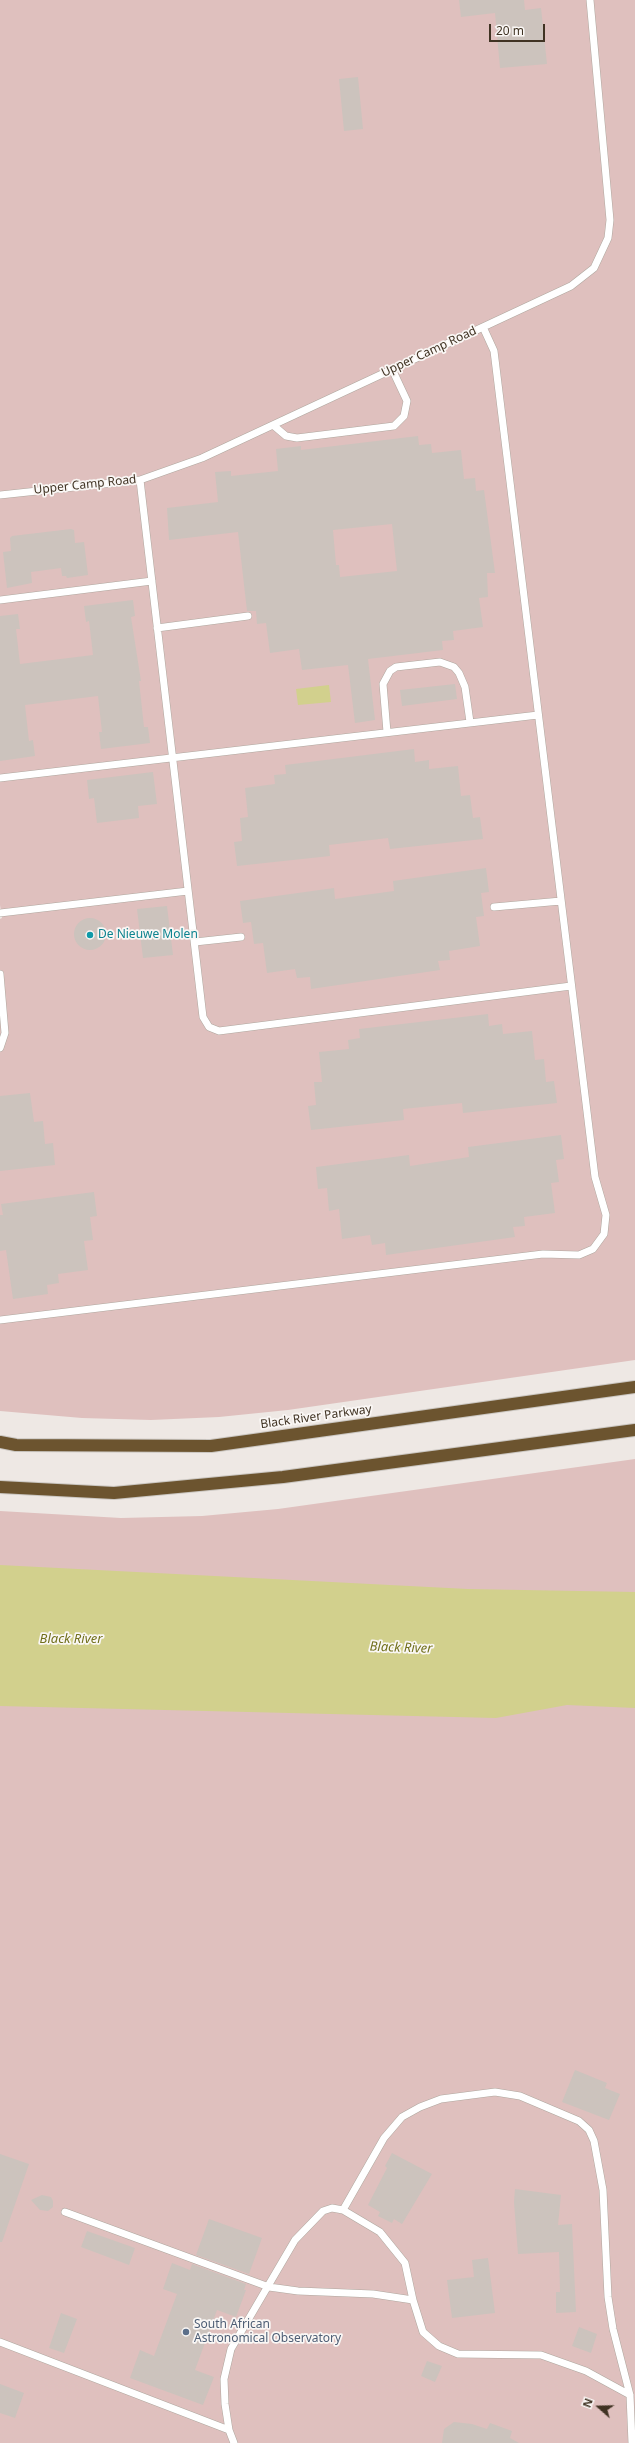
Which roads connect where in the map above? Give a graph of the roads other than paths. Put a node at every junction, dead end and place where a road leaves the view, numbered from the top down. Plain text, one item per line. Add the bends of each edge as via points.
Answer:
1 (590, 0) edge
2 (482, 327) junction
3 (392, 369) junction
4 (273, 425) junction
5 (140, 480) junction
6 (0, 495) edge
7 (152, 581) junction
8 (0, 600) edge
9 (248, 616) dead end
10 (157, 628) junction
11 (538, 715) junction
12 (470, 722) junction
13 (387, 732) junction
14 (173, 758) junction
15 (0, 778) edge
16 (188, 890) junction
17 (561, 901) junction
18 (494, 908) dead end
19 (0, 913) edge
20 (241, 937) dead end
21 (195, 942) junction
22 (0, 974) edge
23 (571, 986) junction
24 (0, 1048) edge
25 (0, 1320) edge
26 (635, 1387) edge
27 (635, 1430) edge
28 (0, 1442) edge
29 (0, 1487) edge
30 (343, 2210) junction
31 (65, 2212) dead end
32 (269, 2287) junction
33 (413, 2300) junction
34 (0, 2342) edge
35 (630, 2395) junction
36 (229, 2430) junction
37 (234, 2443) edge
38 (632, 2443) edge

1 - 2 lane, Upper Camp Road via 609,213 608,238 594,268 571,286
2 - 3 lane, Upper Camp Road
2 - 11 lane via 494,351
3 - 4 lane, Upper Camp Road
3 - 4 lane via 407,401 404,416 394,426 297,438 286,436
4 - 5 lane, Upper Camp Road via 202,458
5 - 6 lane, Upper Camp Road
5 - 7 lane
7 - 8 lane
7 - 10 lane
9 - 10 lane
10 - 14 lane
11 - 12 lane
11 - 17 lane
12 - 13 lane
12 - 13 lane via 465,687 454,667 440,662 396,667 390,671 383,684
13 - 14 lane
14 - 15 lane
14 - 16 lane
16 - 19 lane
16 - 21 lane
17 - 18 lane
17 - 23 lane
20 - 21 lane
21 - 23 lane via 203,1017 209,1026 219,1031
22 - 24 lane via 5,1033
23 - 25 lane via 595,1177 606,1215 604,1234 593,1249 573,1256 543,1254
26 - 28 highway, Black River Parkway via 211,1446 16,1445
27 - 29 highway via 283,1477 114,1493
30 - 32 lane via 323,2210 295,2240
30 - 33 lane via 380,2232 405,2263
30 - 35 lane via 384,2138 402,2117 441,2099 495,2092 520,2096 579,2121 589,2130 597,2155 603,2190 608,2297 613,2329
31 - 32 lane
32 - 33 lane via 298,2291 373,2294
32 - 36 lane via 231,2349 224,2379
33 - 35 lane via 423,2332 439,2346 458,2354 541,2355 586,2371
34 - 36 lane
35 - 38 lane
36 - 37 lane

